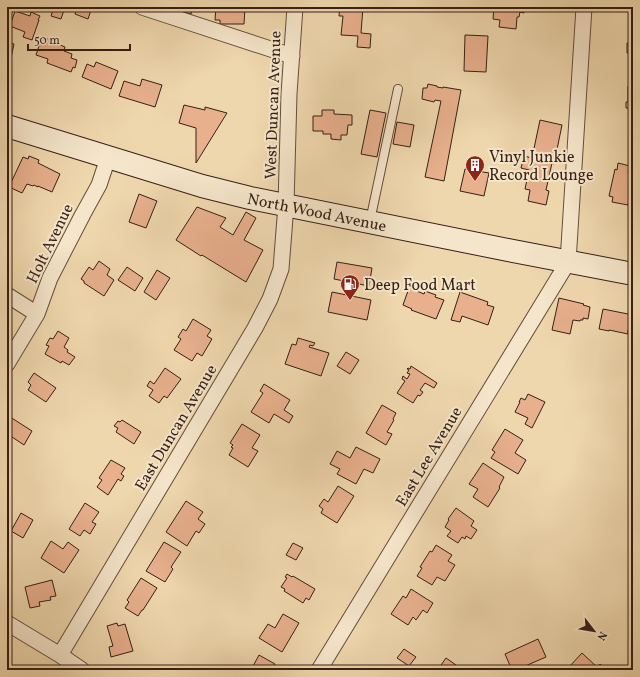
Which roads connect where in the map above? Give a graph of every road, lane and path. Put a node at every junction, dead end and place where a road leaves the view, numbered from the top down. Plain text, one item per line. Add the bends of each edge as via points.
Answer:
1 (142, 7) edge
2 (295, 7) edge
3 (584, 7) edge
4 (292, 56) junction
5 (398, 89) dead end
6 (7, 126) edge
7 (108, 158) junction
8 (286, 205) junction
9 (370, 222) junction
10 (568, 262) junction
11 (633, 274) edge
12 (7, 295) edge
13 (37, 314) junction
14 (7, 364) edge
15 (7, 623) edge
16 (60, 655) junction
17 (82, 670) edge
18 (318, 670) edge

1 - 4 street
2 - 4 street, West Duncan Avenue
3 - 10 street
4 - 8 street, West Duncan Avenue
5 - 9 lane
6 - 7 main road, North Wood Avenue
7 - 8 main road, North Wood Avenue via 202,186
7 - 13 street, Holt Avenue via 99,185 50,278
8 - 9 main road, North Wood Avenue
8 - 16 street, East Duncan Avenue via 281,268 270,299
9 - 10 main road, North Wood Avenue
10 - 11 main road, North Wood Avenue
10 - 18 street, East Lee Avenue
12 - 13 street
13 - 14 street, Holt Avenue
15 - 16 street
16 - 17 street

